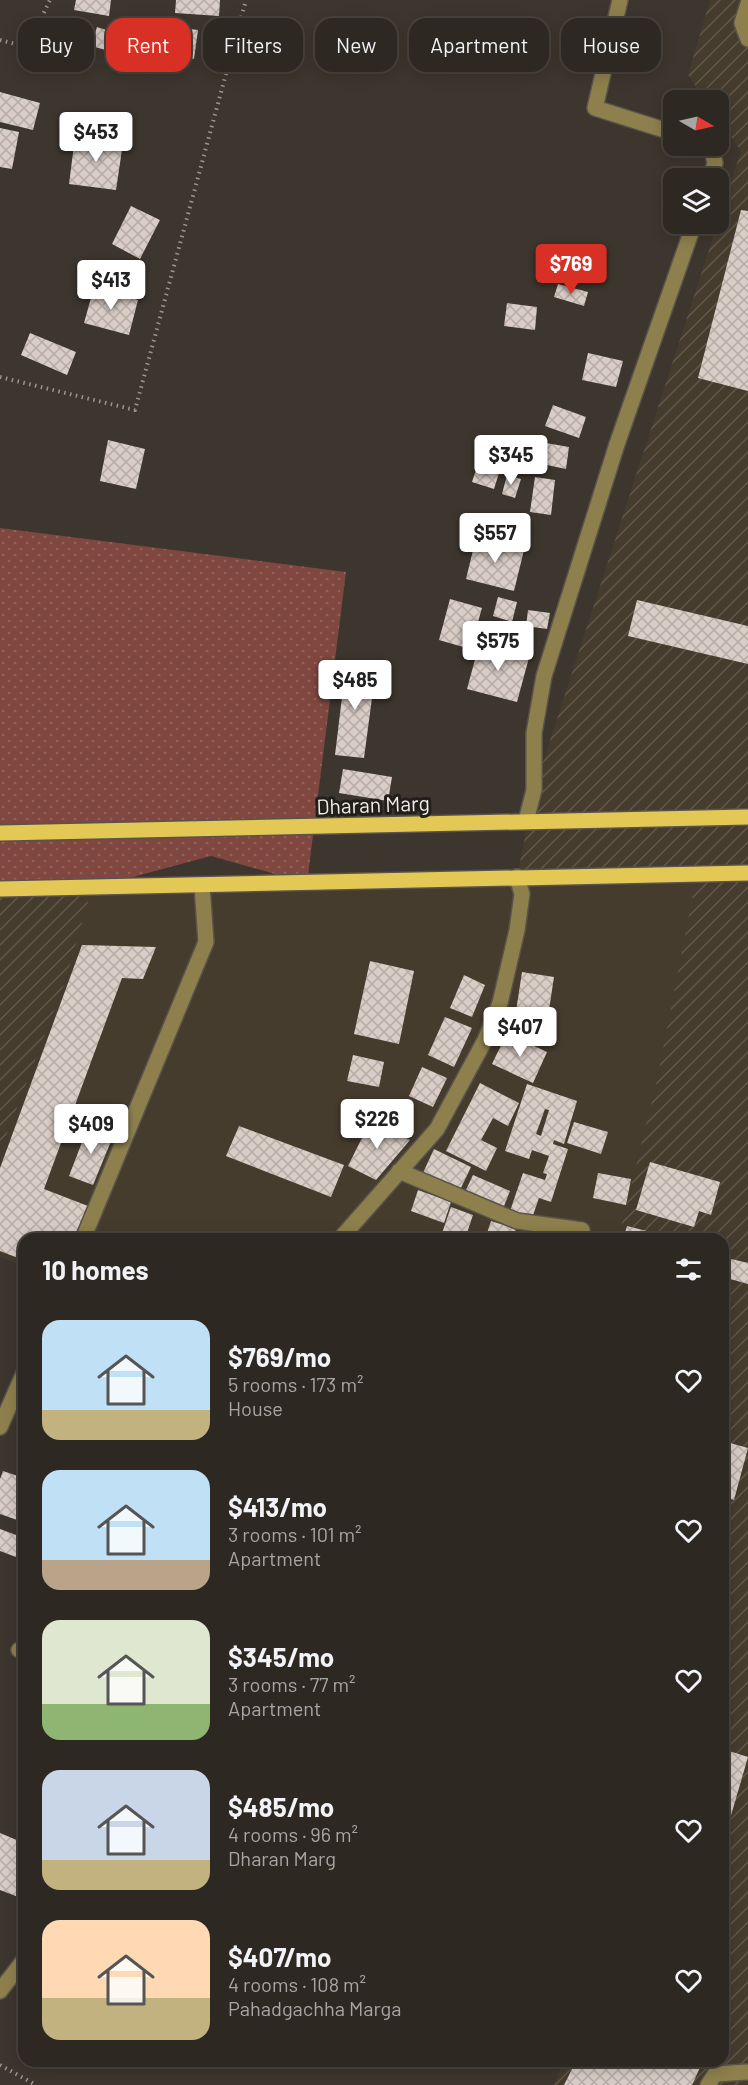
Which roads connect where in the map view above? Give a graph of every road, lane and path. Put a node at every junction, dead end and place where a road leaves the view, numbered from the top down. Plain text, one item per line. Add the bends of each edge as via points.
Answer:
1 (50, 0) edge
2 (246, 0) edge
3 (620, 0) edge
4 (748, 4) edge
5 (748, 39) edge
6 (0, 40) edge
7 (663, 130) edge
8 (690, 234) edge
9 (0, 377) edge
10 (748, 818) edge
11 (526, 822) junction
12 (0, 833) edge
13 (748, 873) edge
14 (517, 877) junction
15 (202, 886) junction
16 (0, 889) edge
17 (399, 1171) junction
18 (582, 1230) dead end
19 (85, 1233) edge
20 (345, 1233) edge
21 (18, 1386) edge
22 (0, 1427) edge
23 (18, 1968) edge
24 (0, 1991) edge
25 (0, 2065) edge
26 (748, 2072) edge
27 (36, 2085) edge
28 (708, 2085) edge

1 - 6 path via 27,47
2 - 9 path via 135,410
3 - 7 street via 595,108
4 - 5 street via 742,23
8 - 11 street via 616,444 547,665 534,733 534,790
10 - 11 main road, Dharan Marg
11 - 12 main road, Dharan Marg
13 - 14 main road
14 - 15 main road
14 - 17 street via 522,894 500,1003 485,1040 437,1129
15 - 16 main road
15 - 19 street via 206,942
17 - 18 street via 517,1221
17 - 20 street
21 - 22 street
23 - 24 street
25 - 27 path
26 - 28 street via 716,2074

